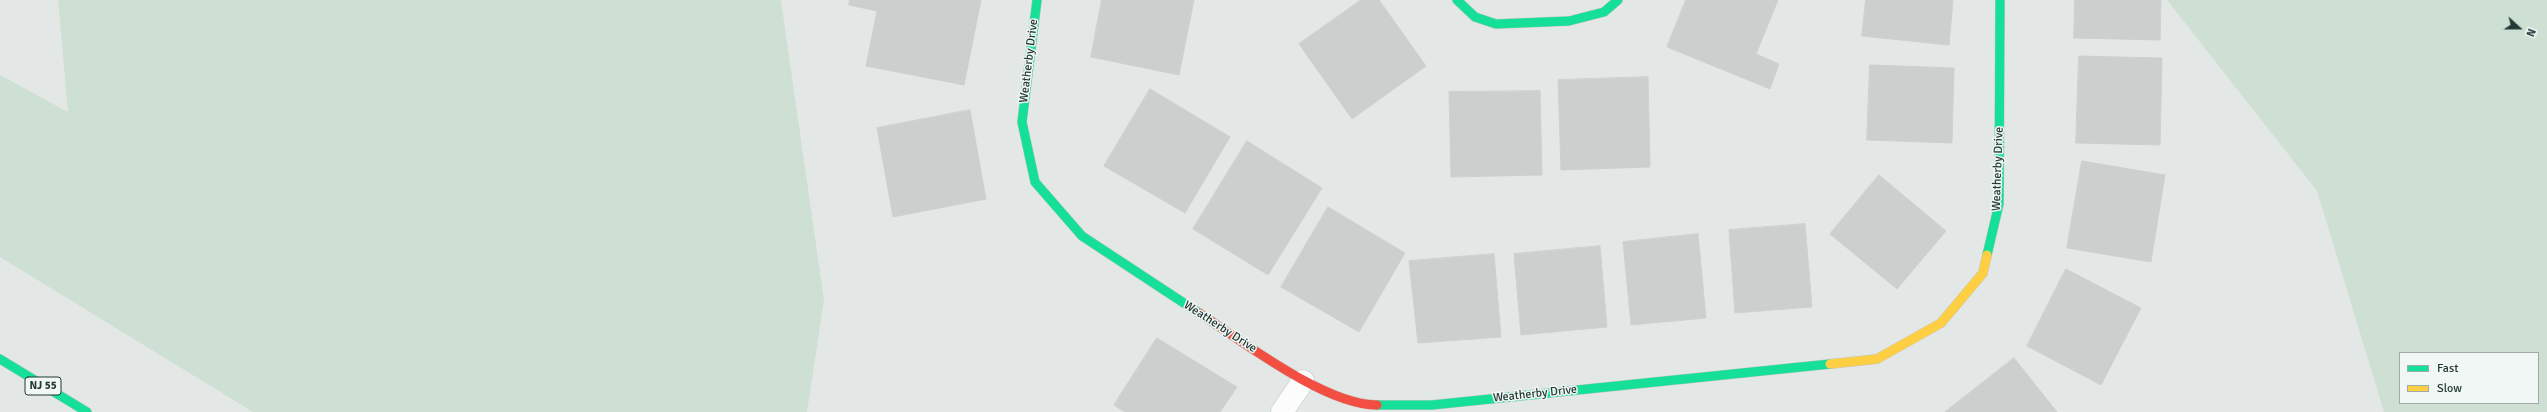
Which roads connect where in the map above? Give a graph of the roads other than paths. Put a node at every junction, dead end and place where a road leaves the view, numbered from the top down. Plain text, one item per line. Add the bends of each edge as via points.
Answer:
1 (1037, 0) edge
2 (1456, 0) edge
3 (1618, 0) edge
4 (2000, 0) edge
5 (0, 359) edge
6 (1303, 381) junction
7 (1431, 408) edge
8 (87, 412) edge
9 (1282, 412) edge

1 - 6 main road, Weatherby Drive via 1022,122 1035,182 1082,236
2 - 3 main road via 1475,17 1496,24 1569,21 1604,12
4 - 7 main road, Weatherby Drive via 1999,204 1983,273 1941,323 1877,359
5 - 8 main road, NJ 55
6 - 7 main road, Weatherby Drive via 1364,405
6 - 9 street

